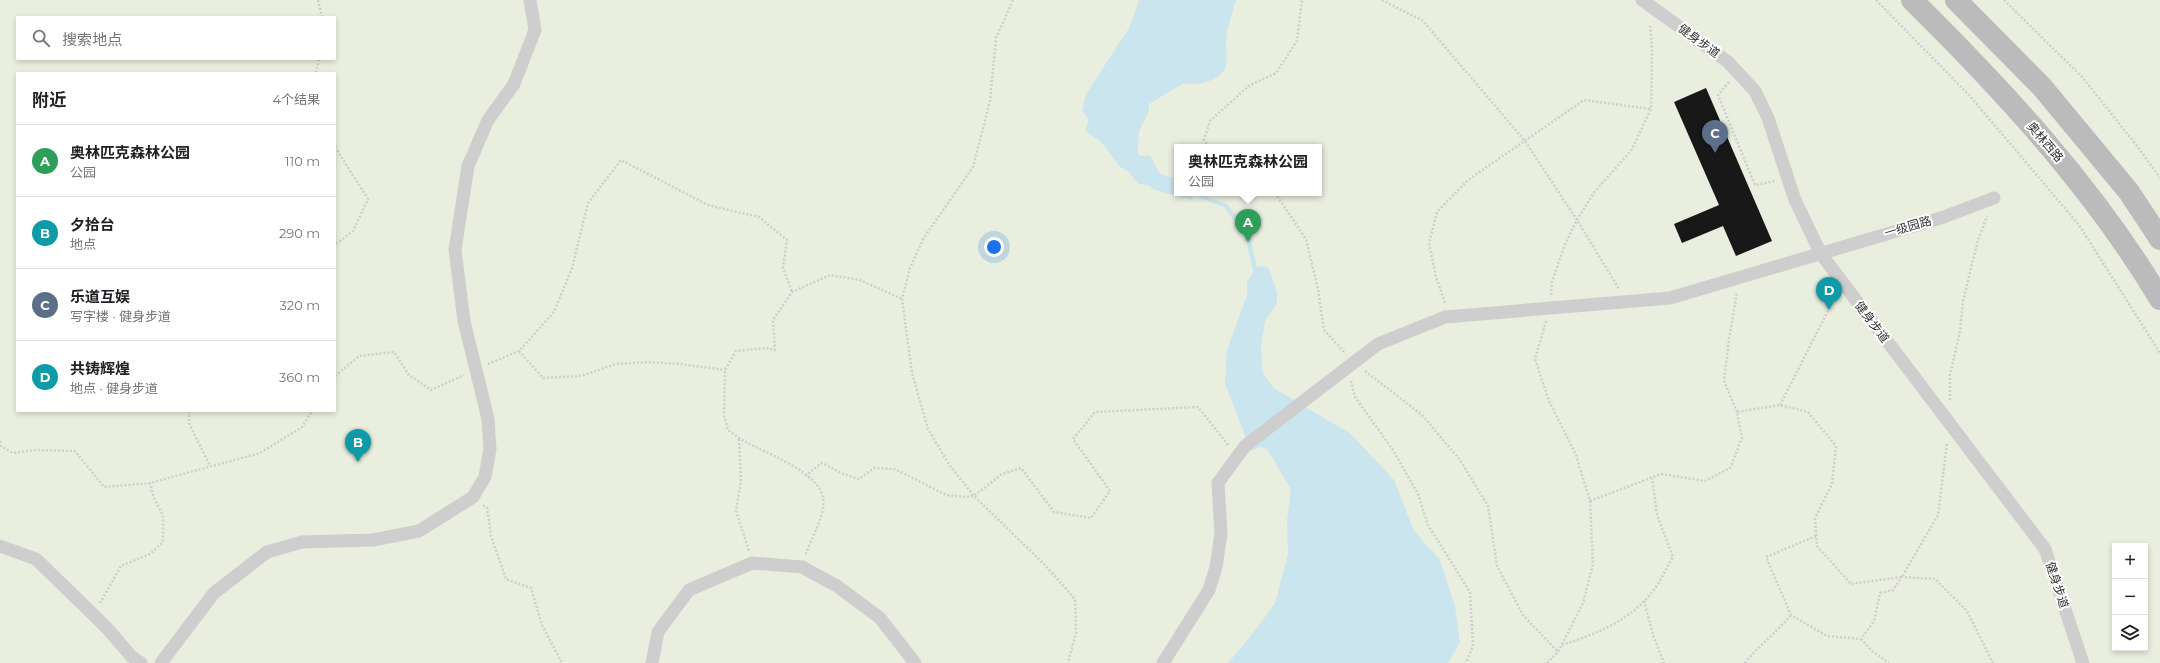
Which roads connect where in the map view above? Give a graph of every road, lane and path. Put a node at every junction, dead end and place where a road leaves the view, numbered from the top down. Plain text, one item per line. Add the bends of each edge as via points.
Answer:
1 (318, 0) edge
2 (530, 0) edge
3 (1013, 0) edge
4 (1302, 0) edge
5 (1382, 0) edge
6 (1876, 0) edge
7 (1912, 0) edge
8 (1956, 0) edge
9 (2004, 0) edge
10 (1645, 3) edge
11 (322, 16) edge
12 (319, 60) edge
13 (316, 72) edge
14 (1737, 72) junction
15 (1651, 109) junction
16 (1525, 141) junction
17 (1207, 144) edge
18 (336, 149) edge
19 (1788, 178) junction
20 (2160, 178) edge
21 (1277, 196) edge
22 (1994, 198) joint
23 (1577, 220) junction
24 (2160, 238) edge
25 (336, 244) edge
26 (1821, 254) junction
27 (1740, 278) junction
28 (1842, 282) junction
29 (792, 292) junction
30 (902, 299) junction
31 (2160, 299) edge
32 (1626, 302) junction
33 (1550, 308) junction
34 (1450, 316) junction
35 (519, 351) junction
36 (2160, 354) edge
37 (1351, 364) junction
38 (475, 370) junction
39 (725, 370) junction
40 (336, 375) edge
41 (1780, 405) junction
42 (189, 412) edge
43 (311, 412) edge
44 (1736, 412) junction
45 (1949, 423) junction
46 (739, 438) junction
47 (0, 441) edge
48 (1241, 452) junction
49 (210, 466) junction
50 (805, 476) junction
51 (1652, 478) junction
52 (150, 483) junction
53 (974, 496) junction
54 (473, 497) junction
55 (1590, 501) junction
56 (1816, 536) junction
57 (0, 546) edge
58 (752, 563) junction
59 (802, 567) junction
60 (1902, 577) junction
61 (1644, 601) junction
62 (93, 615) junction
63 (1791, 615) junction
64 (1861, 639) junction
65 (1562, 645) junction
66 (1558, 652) junction
67 (141, 663) edge
68 (161, 663) edge
69 (562, 663) edge
70 (652, 663) edge
71 (915, 663) edge
72 (1068, 663) edge
73 (1163, 663) edge
74 (1466, 663) edge
75 (1548, 663) edge
76 (1664, 663) edge
77 (1745, 663) edge
78 (1889, 663) edge
79 (1993, 663) edge
80 (2083, 663) edge

1 - 11 path
2 - 38 street via 535,30 514,84 488,120 468,166 455,250 464,321
3 - 30 path via 996,38 990,101 973,167 923,240 910,268
4 - 17 path via 1297,41 1276,72 1250,85 1210,121 1204,140
5 - 16 path via 1423,21
6 - 36 path via 1969,95 2079,225
7 - 31 main road, 奥林西路 via 1956,43 2094,200
8 - 24 main road via 2042,87 2129,192
9 - 20 path via 2082,77
10 - 14 street, 健身步道 via 1728,62
10 - 15 path via 1652,49
12 - 13 path
14 - 19 street, 健身步道 via 1755,91 1768,118
14 - 19 path via 1718,95 1756,185
15 - 16 path via 1584,100
15 - 23 path via 1631,150 1595,191
16 - 23 path
16 - 34 path via 1468,180 1437,212 1429,243 1436,277
18 - 25 path via 368,199 353,231
19 - 26 street, 健身步道 via 1795,200
21 - 37 path via 1306,239 1318,289 1324,330
22 - 26 street, 一级园路 via 1941,218
22 - 45 path via 1978,240 1962,301 1960,332 1950,374
23 - 32 path
23 - 33 path via 1552,282
26 - 27 street, 一级园路
26 - 28 street, 健身步道
27 - 32 street, 一级园路 via 1670,298
27 - 44 path via 1724,381
28 - 41 path
28 - 45 street, 健身步道
29 - 30 path via 830,275 860,280
29 - 35 path via 783,268 787,240 759,217 708,205 621,160 588,203 572,268 554,312
29 - 39 path via 773,320 775,350 755,348 736,351
30 - 53 path via 912,373 928,428 950,466
32 - 33 street, 一级园路
33 - 34 street, 一级园路
33 - 55 path via 1535,359 1549,401 1576,455
34 - 37 street, 一级园路 via 1378,344
35 - 38 path
35 - 39 path via 543,378 580,376 616,364 648,362
37 - 48 street, 一级园路
37 - 66 path via 1422,415 1460,460 1488,506 1497,566 1523,615
37 - 74 path via 1355,397 1393,450 1418,494 1428,525 1470,592 1473,646
38 - 40 path via 431,390 409,375 394,352 359,356
38 - 54 street via 488,419 490,449 485,477
39 - 46 path via 724,415 728,430
41 - 44 path
41 - 56 path via 1808,412 1836,446 1832,484 1815,518
42 - 49 path via 189,423
43 - 49 path via 302,428 260,453
44 - 51 path via 1742,438 1730,468 1705,480 1661,474
45 - 60 path via 1938,515
45 - 80 street, 健身步道 via 2045,549
46 - 50 path via 787,461
46 - 58 path via 741,482 736,511
47 - 52 path via 1,446 13,453 36,450 75,452 104,487
48 - 53 path via 1198,407 1095,412 1074,440 1110,491 1091,518 1054,512 1021,468 1002,474
48 - 73 street, 一级园路 via 1218,483 1221,534 1216,567 1209,590
49 - 52 path
50 - 53 path via 822,463 859,479 874,468 894,469 946,496
50 - 59 path via 818,484 824,499 818,527
51 - 55 path
51 - 61 path via 1657,515 1673,557 1653,591
52 - 62 path via 163,516 163,542 150,554 121,566
53 - 72 path via 1044,564 1075,599 1076,633
54 - 68 street via 419,531 373,540 302,542 267,552 214,593
54 - 69 path via 487,508 491,536 506,579 530,588 542,625
55 - 65 path via 1593,564 1583,603
56 - 60 path via 1817,546 1851,584
56 - 63 path via 1766,557
57 - 62 street via 36,559
58 - 59 street
58 - 70 street via 689,590 658,632
59 - 71 street via 837,586 880,618
60 - 64 path via 1893,590 1880,593 1874,621
60 - 79 path via 1936,579 1966,612
61 - 65 path via 1630,615 1597,633
61 - 76 path
62 - 67 street via 131,656
63 - 64 path via 1827,636
63 - 77 path
64 - 78 path
65 - 66 path
66 - 75 path

